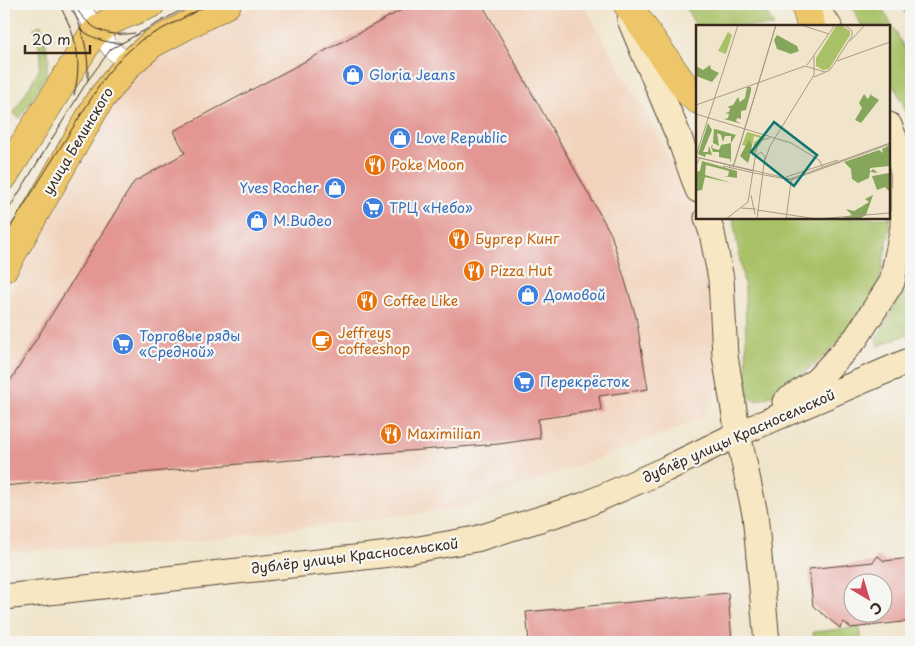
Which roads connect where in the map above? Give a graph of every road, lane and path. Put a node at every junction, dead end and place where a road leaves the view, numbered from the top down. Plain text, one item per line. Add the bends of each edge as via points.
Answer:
1 (78, 4) edge
2 (152, 4) edge
3 (227, 4) edge
4 (625, 4) edge
5 (805, 4) edge
6 (810, 4) edge
7 (811, 25) edge
8 (828, 25) edge
9 (97, 30) junction
10 (128, 64) junction
11 (696, 98) edge
12 (890, 127) edge
13 (4, 176) edge
14 (696, 184) edge
15 (707, 219) edge
16 (4, 268) edge
17 (911, 360) edge
18 (738, 434) junction
19 (4, 597) edge
20 (767, 642) edge

1 - 9 street
2 - 9 main road via 110,21
3 - 10 main road, улица Белинского via 152,44
4 - 11 main road
4 - 14 main road
5 - 7 main road
6 - 8 main road
9 - 10 street
9 - 13 main road
10 - 16 main road, улица Белинского via 99,101
12 - 18 main road via 903,174 903,227 892,282 856,338 817,380
15 - 18 main road via 721,279 726,356
17 - 18 main road, дублёр улицы Красносельской
18 - 19 main road, дублёр улицы Красносельской via 582,506 476,540 390,554
18 - 20 main road via 755,514

